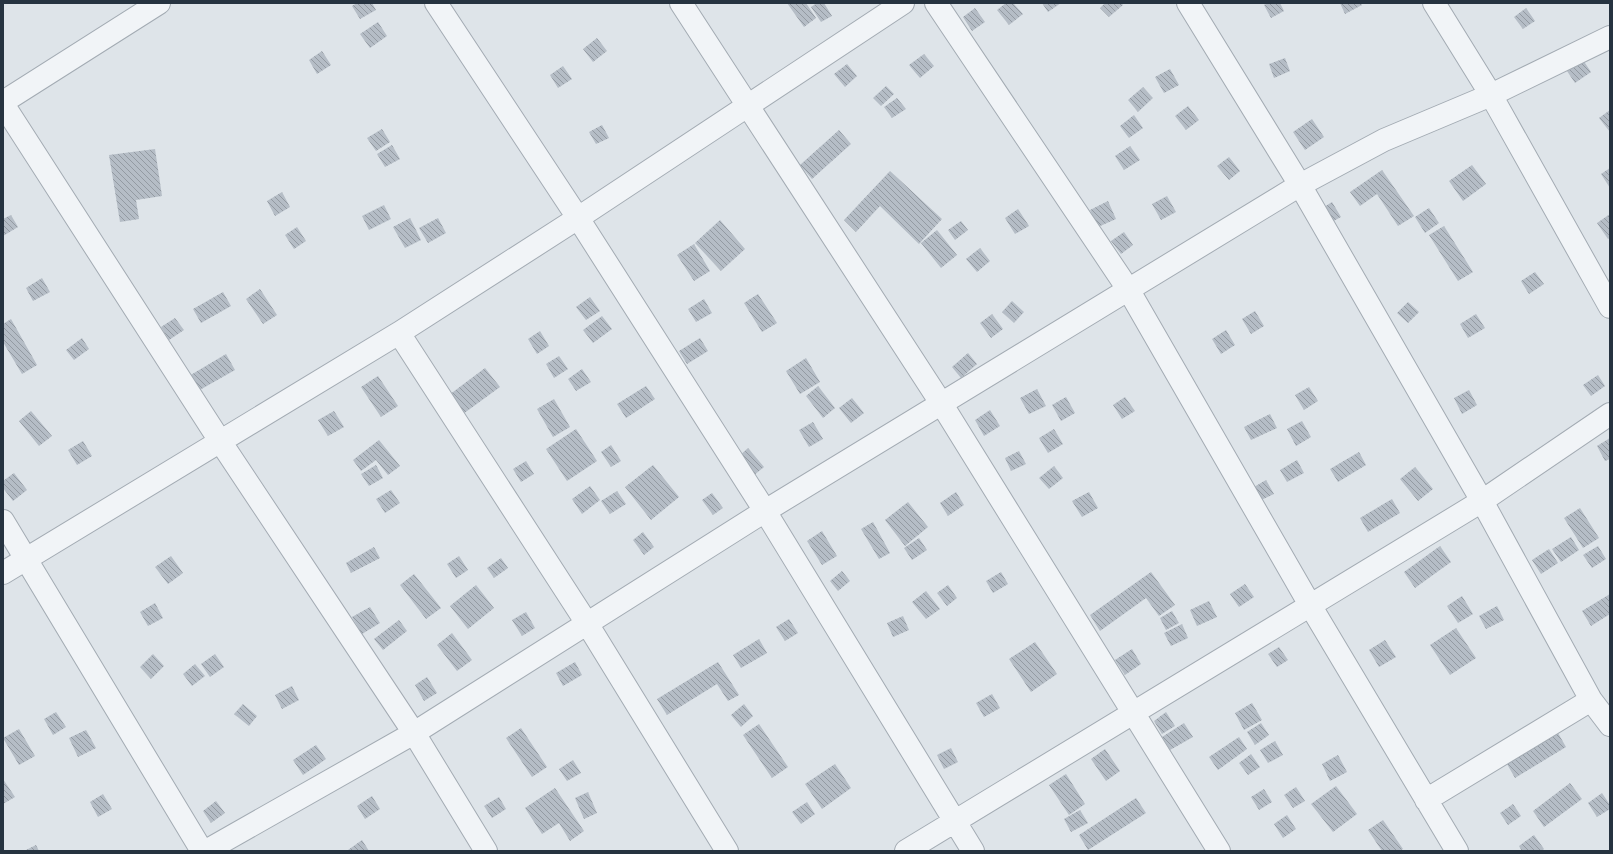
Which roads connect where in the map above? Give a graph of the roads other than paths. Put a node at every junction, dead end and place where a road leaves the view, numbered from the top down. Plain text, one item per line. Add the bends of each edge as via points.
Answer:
1 (159, 3) edge
2 (436, 3) edge
3 (681, 3) edge
4 (904, 3) edge
5 (936, 3) edge
6 (1434, 3) edge
7 (1195, 5) edge
8 (1610, 37) edge
9 (1492, 95) junction
10 (3, 103) edge
11 (749, 106) junction
12 (1300, 185) junction
13 (578, 218) junction
14 (1128, 289) junction
15 (1610, 307) edge
16 (399, 333) junction
17 (941, 403) junction
18 (1610, 414) edge
19 (220, 441) junction
20 (1482, 501) junction
21 (764, 511) junction
22 (3, 521) edge
23 (26, 560) junction
24 (3, 573) edge
25 (1310, 605) junction
26 (588, 625) junction
27 (1591, 700) junction
28 (1133, 712) junction
29 (1610, 725) edge
30 (414, 733) junction
31 (1426, 800) junction
32 (955, 821) junction
33 (202, 851) edge
34 (206, 851) edge
35 (486, 851) edge
36 (727, 851) edge
37 (906, 851) edge
38 (972, 851) edge
39 (1220, 851) edge
40 (1457, 851) edge

1 - 10 street
2 - 13 street
3 - 11 street
4 - 11 street
5 - 14 street
6 - 9 street
7 - 12 street
8 - 9 street
9 - 12 street via 1384,140
9 - 15 street
10 - 19 street
11 - 13 street
11 - 17 street
12 - 14 street
12 - 20 street
13 - 16 street
13 - 21 street
14 - 17 street
14 - 25 street
16 - 19 street
16 - 26 street
17 - 21 street
17 - 28 street
18 - 20 street
19 - 23 street
19 - 30 street
20 - 25 street
20 - 27 street
21 - 26 street
21 - 32 street
22 - 23 street
23 - 24 street
23 - 33 street
25 - 28 street
25 - 31 street
26 - 30 street
26 - 36 street
27 - 29 street
27 - 31 street
28 - 32 street
28 - 39 street
30 - 34 street
30 - 35 street
31 - 40 street
32 - 37 street
32 - 38 street

